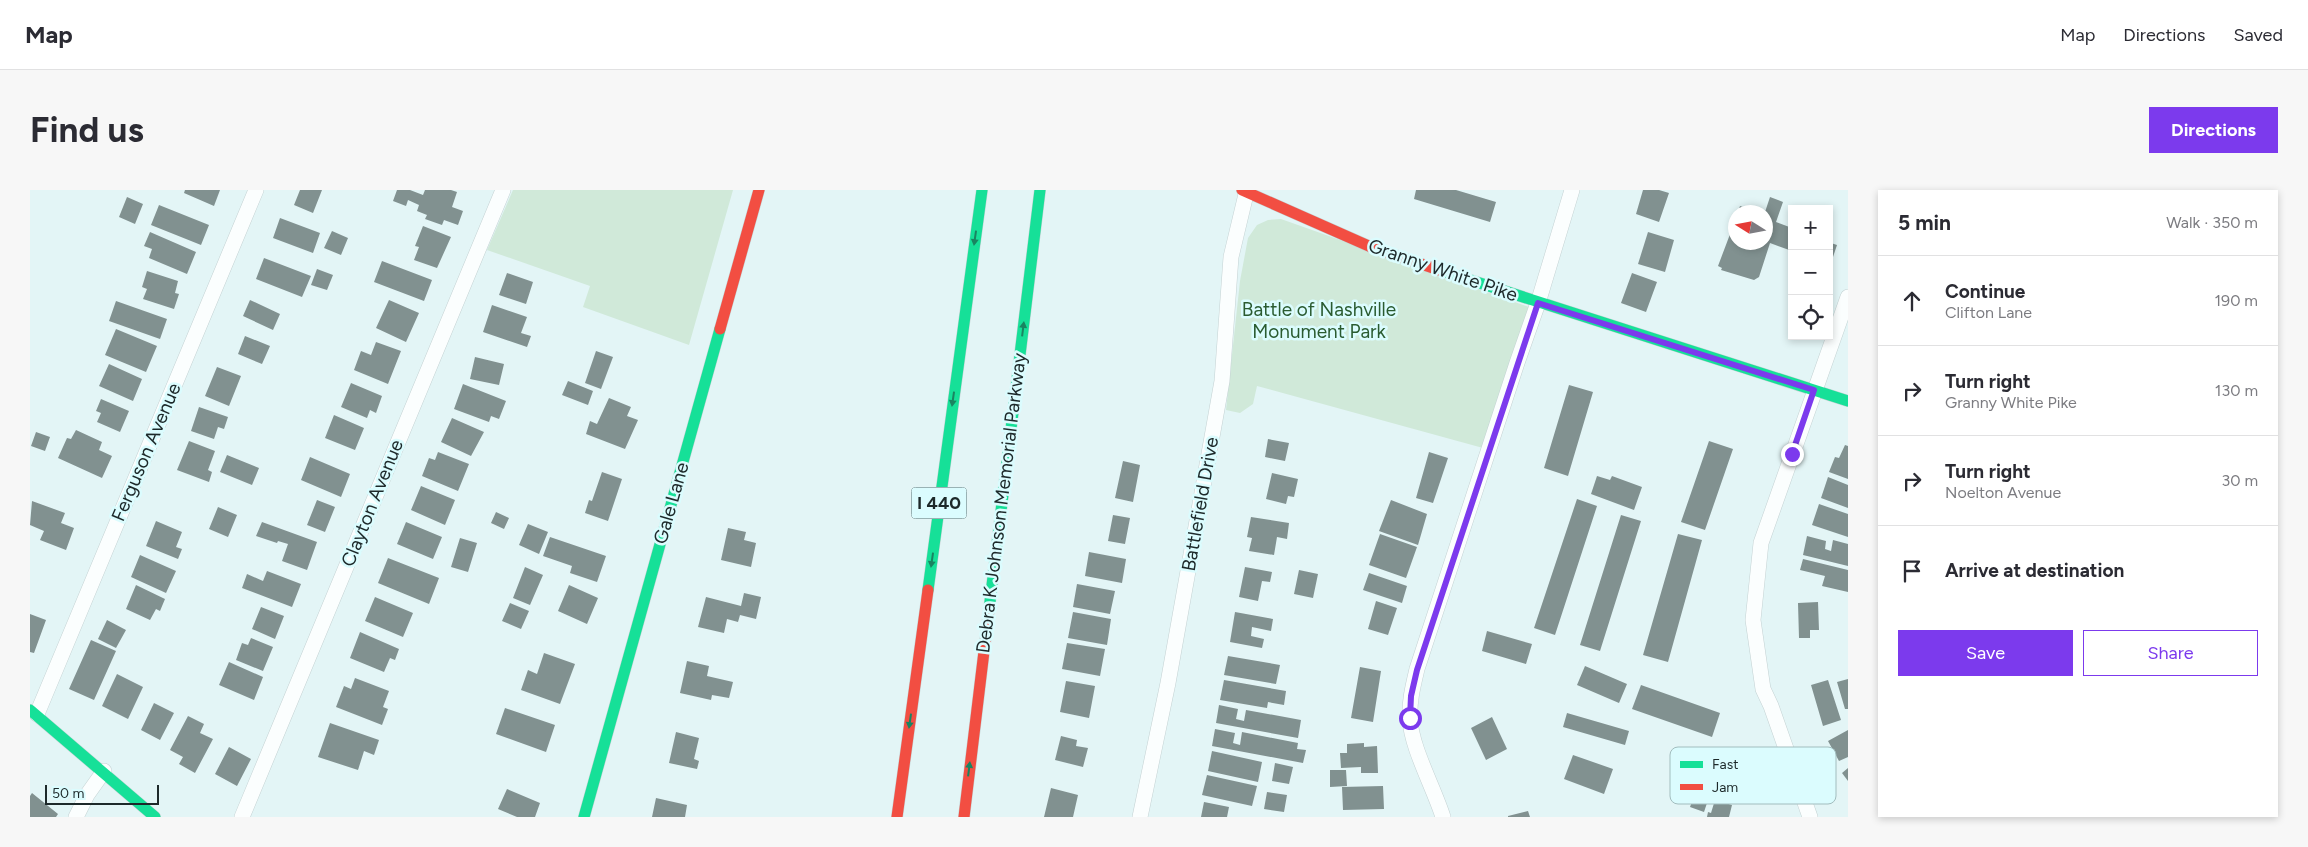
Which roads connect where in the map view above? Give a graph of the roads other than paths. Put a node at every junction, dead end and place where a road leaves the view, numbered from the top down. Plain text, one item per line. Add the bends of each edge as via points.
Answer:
1 (256, 190) edge
2 (503, 190) edge
3 (759, 190) edge
4 (982, 190) edge
5 (1040, 190) edge
6 (1245, 190) edge
7 (1572, 190) edge
8 (1848, 296) edge
9 (1538, 303) junction
10 (1814, 390) junction
11 (1848, 401) edge
12 (33, 712) edge
13 (1785, 747) edge
14 (104, 771) junction
15 (1805, 804) edge
16 (76, 817) edge
17 (155, 817) edge
18 (242, 817) edge
19 (584, 817) edge
20 (897, 817) edge
21 (964, 817) edge
22 (1140, 817) edge
23 (1443, 817) edge
24 (1810, 817) edge

1 - 12 street, Ferguson Avenue
2 - 18 street, Clayton Avenue
3 - 19 main road, Gale Lane
4 -> 20 main road, I 440
21 -> 5 main road, Debra K Johnson Memorial Parkway
6 - 9 main road, Granny White Pike via 1372,247
6 - 22 street, Battlefield Drive via 1231,256 1220,390 1168,683
7 - 9 street
8 - 10 street
9 - 10 main road, Granny White Pike
9 - 23 street via 1411,696 1412,734
10 - 11 main road, Granny White Pike
10 - 13 street via 1761,543 1753,620 1763,688
12 - 14 main road
14 - 16 street
14 - 17 main road
15 - 24 street

